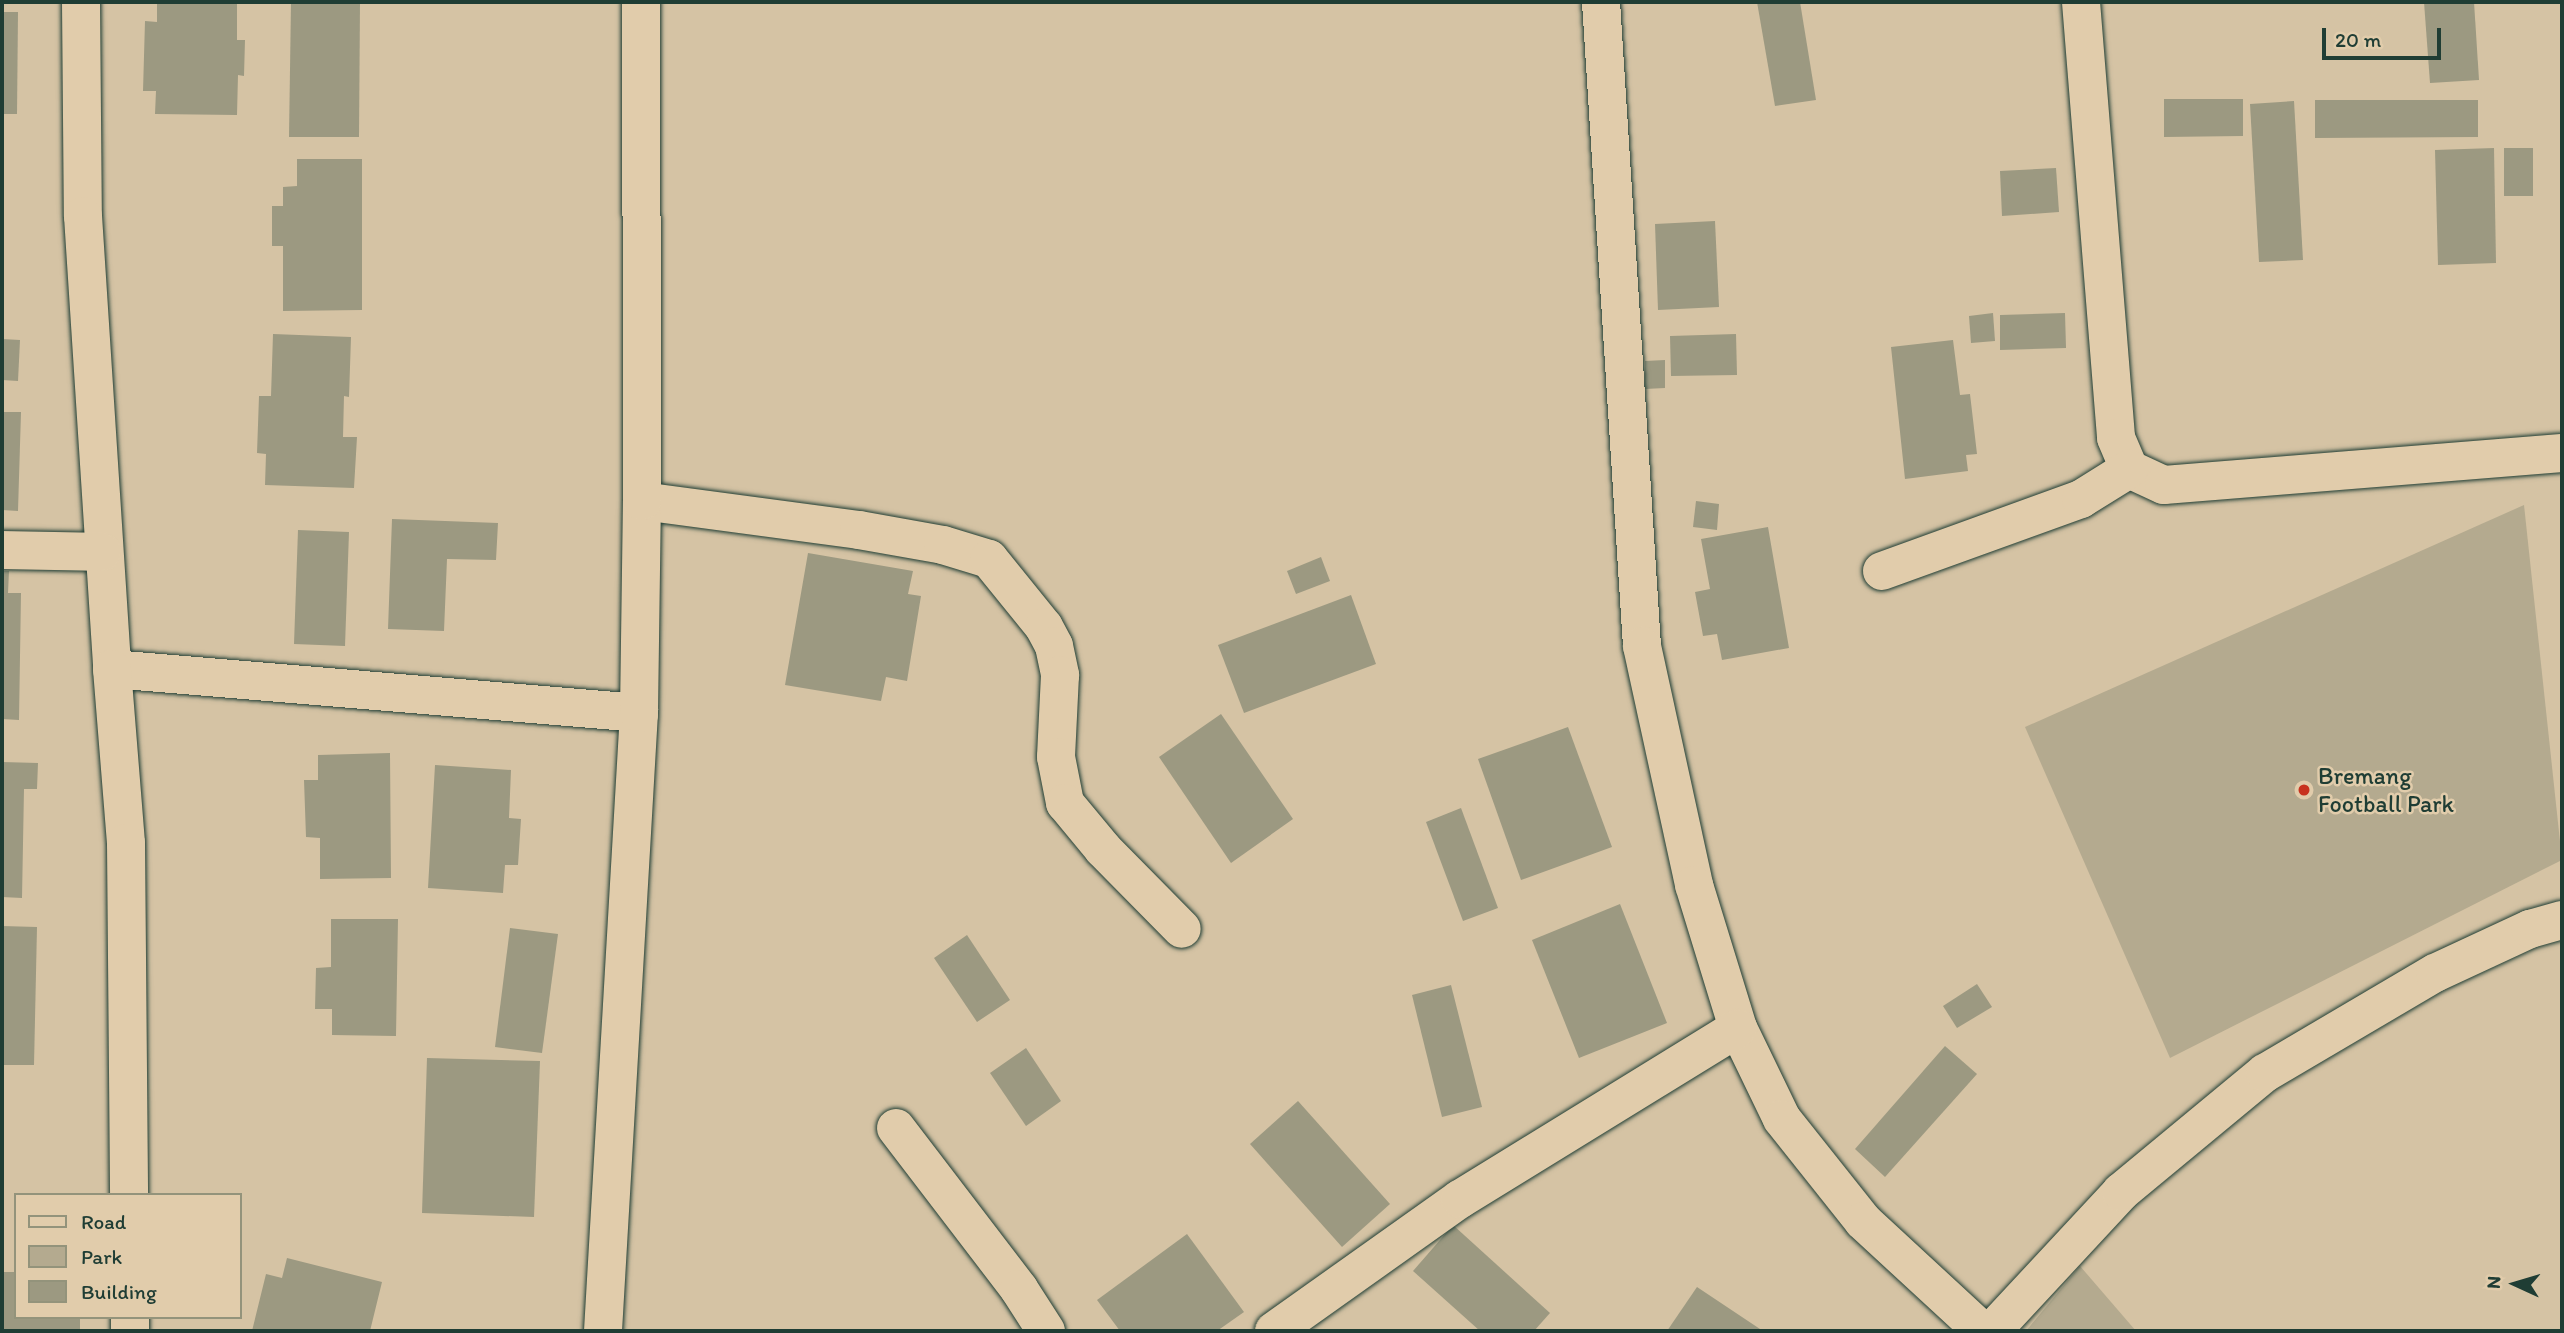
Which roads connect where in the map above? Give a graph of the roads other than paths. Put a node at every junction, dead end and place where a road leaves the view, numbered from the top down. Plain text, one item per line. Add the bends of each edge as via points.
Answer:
1 (81, 2) edge
2 (641, 2) edge
3 (1601, 2) edge
4 (2081, 2) edge
5 (2562, 453) edge
6 (2129, 469) junction
7 (642, 501) junction
8 (2, 551) edge
9 (102, 552) junction
10 (1882, 571) dead end
11 (112, 669) junction
12 (639, 713) junction
13 (2562, 920) edge
14 (1182, 929) dead end
15 (1738, 1028) junction
16 (896, 1128) dead end
17 (129, 1193) edge
18 (603, 1331) edge
19 (1046, 1331) edge
20 (1274, 1331) edge
21 (1982, 1331) edge
22 (1992, 1331) edge

1 - 9 street via 83,216
2 - 7 street
3 - 15 street via 1642,646 1694,885
4 - 6 street via 2116,438
5 - 6 street via 2164,485
6 - 10 street via 2081,499
7 - 12 street
7 - 14 street via 883,534 989,559 1054,646 1060,675 1056,757 1065,803
8 - 9 street
9 - 11 street
11 - 12 street
11 - 17 street via 126,843
12 - 18 street
13 - 22 street via 2530,929 2435,973 2265,1073 2121,1192
15 - 20 street via 1460,1199
15 - 21 street via 1782,1119 1863,1222
16 - 19 street

